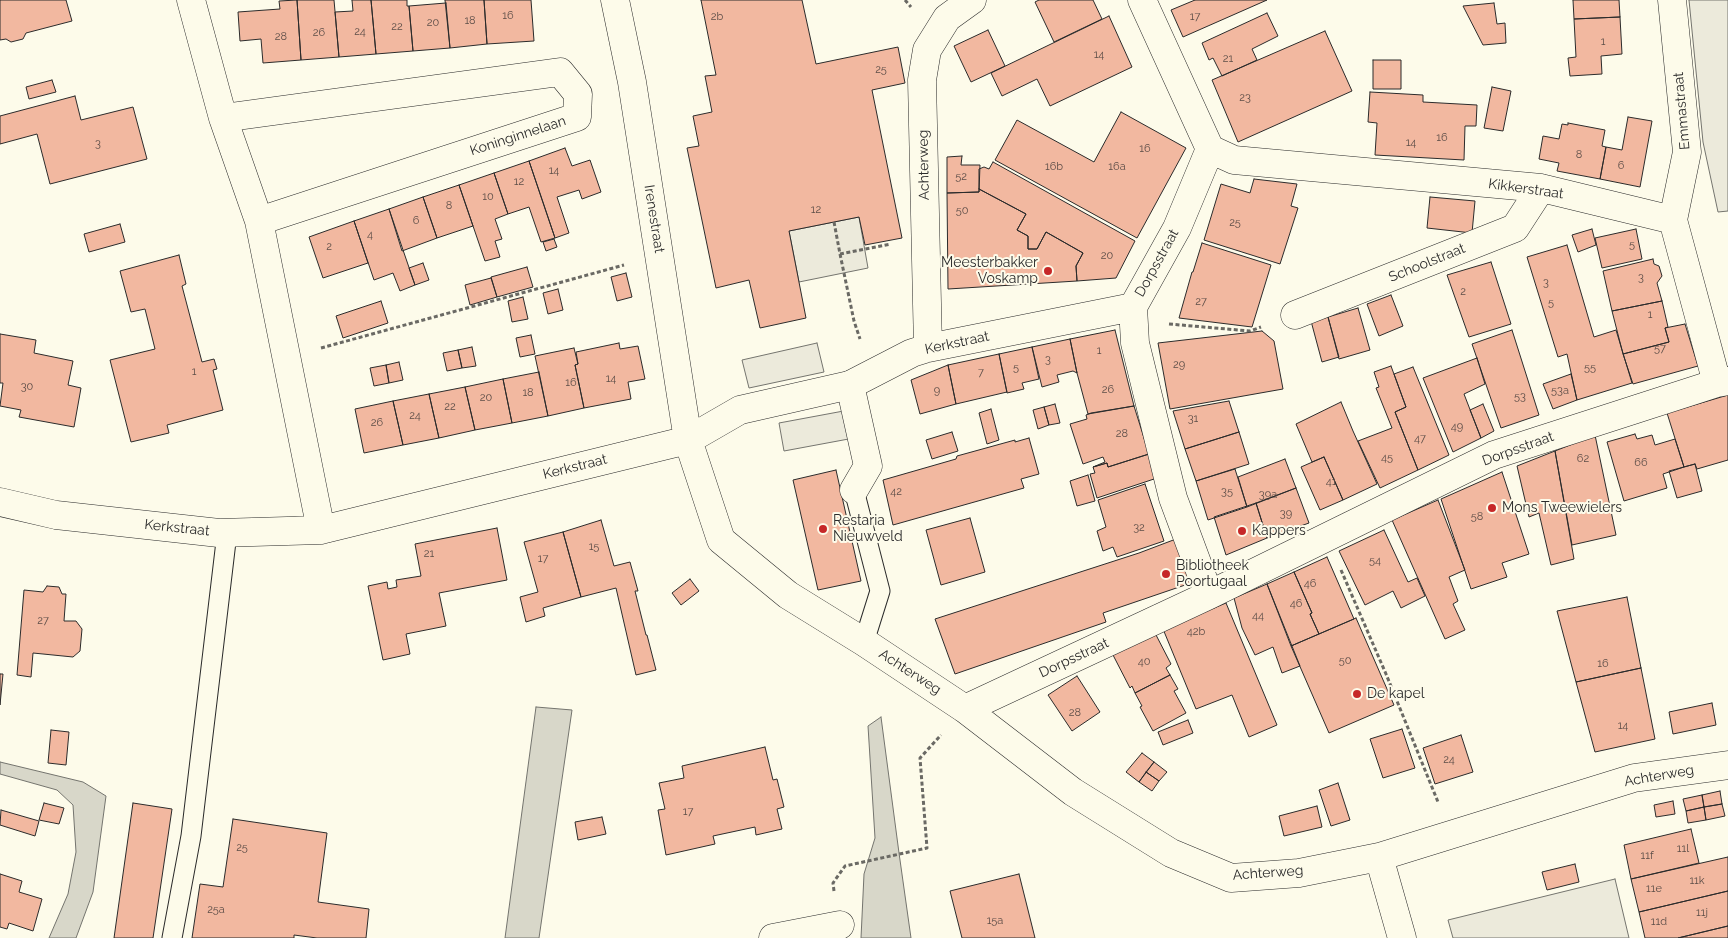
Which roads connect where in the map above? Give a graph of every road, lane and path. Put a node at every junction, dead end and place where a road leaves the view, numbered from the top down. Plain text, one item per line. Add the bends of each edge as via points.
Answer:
1 (191, 0) edge
2 (615, 0) edge
3 (972, 0) edge
4 (1142, 0) edge
5 (1672, 0) edge
6 (223, 118) junction
7 (1210, 149) junction
8 (1541, 188) junction
9 (1673, 220) junction
10 (259, 221) junction
11 (834, 222) dead end
12 (865, 249) dead end
13 (659, 253) junction
14 (840, 254) junction
15 (1133, 308) junction
16 (1295, 315) joint
17 (854, 321) dead end
18 (920, 350) junction
19 (286, 355) junction
20 (1722, 382) edge
21 (850, 384) junction
22 (688, 440) junction
23 (854, 490) joint
24 (0, 502) edge
25 (321, 530) junction
26 (227, 533) junction
27 (1327, 538) junction
28 (1209, 595) junction
29 (864, 642) junction
30 (966, 709) junction
31 (1728, 765) edge
32 (1452, 835) junction
33 (1379, 857) junction
34 (845, 866) dead end
35 (840, 925) dead end
36 (172, 938) edge
37 (773, 938) edge
38 (1402, 938) edge

1 - 6 street
2 - 13 street, Irenestraat via 632,82
3 - 18 street, Achterweg via 947,18 927,50 922,80
4 - 7 street
5 - 9 street, Emmastraat via 1686,152
6 - 10 street
6 - 10 street, Koninginnelaan via 560,72 578,94 577,117
7 - 8 street, Kikkerstraat via 1234,160
7 - 15 street, Dorpsstraat via 1176,228
8 - 9 street, Kikkerstraat
8 - 16 street, Schoolstraat via 1515,228
9 - 20 street
10 - 19 street
11 - 14 path
12 - 14 path
13 - 19 path via 640,261 345,342
13 - 22 street, Irenestraat
14 - 17 path
15 - 16 path via 1172,325 1250,331
15 - 18 street, Kerkstraat
15 - 28 street, Dorpsstraat via 1135,343 1173,498
18 - 21 street, Kerkstraat
19 - 25 street
20 - 27 street, Dorpsstraat via 1494,455
21 - 22 street, Kerkstraat via 740,410
21 - 23 street, Achterweg via 868,466
22 - 25 street, Kerkstraat
22 - 29 street, Achterweg via 721,540 788,595
23 - 29 lane, Achterweg via 880,591
24 - 26 street, Kerkstraat via 56,516
25 - 26 street, Kerkstraat
26 - 36 lane via 191,836
27 - 28 street, Dorpsstraat
27 - 32 path
28 - 30 street, Dorpsstraat
29 - 30 street, Achterweg
30 - 33 street, Achterweg via 1073,792 1171,854 1230,878 1299,873
30 - 34 path via 920,758 927,848
31 - 32 street, Achterweg via 1634,778
32 - 33 street, Achterweg
33 - 38 street
35 - 37 street

